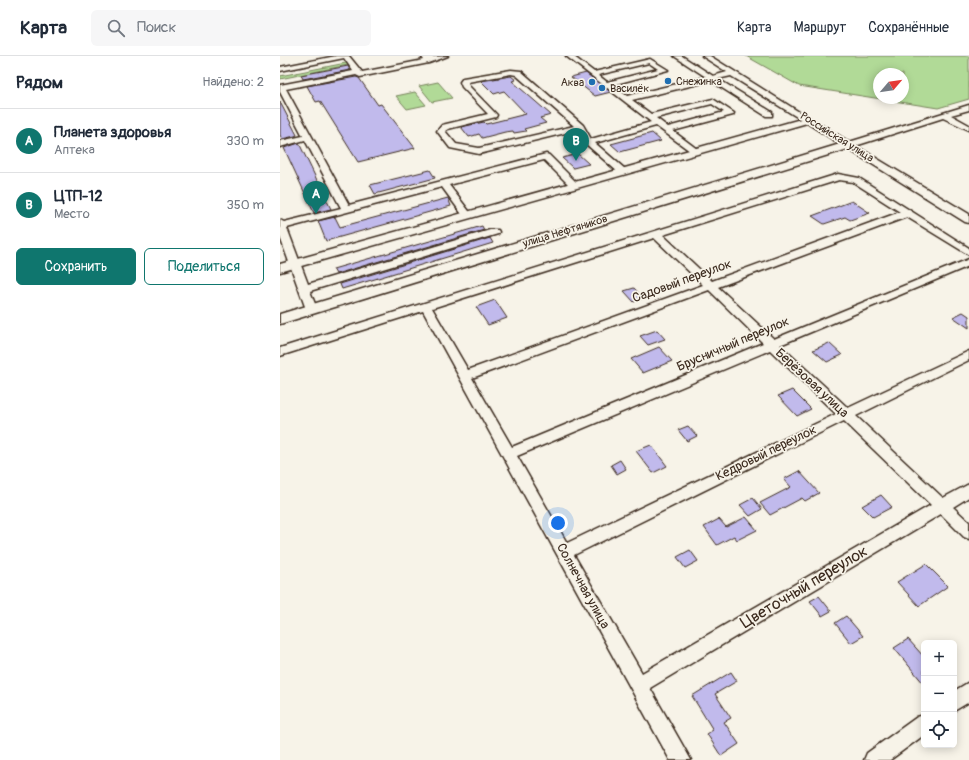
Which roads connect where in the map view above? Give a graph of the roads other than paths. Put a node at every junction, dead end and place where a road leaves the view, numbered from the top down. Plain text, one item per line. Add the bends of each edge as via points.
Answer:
1 (346, 56) edge
2 (445, 56) edge
3 (569, 56) edge
4 (677, 56) edge
5 (705, 56) edge
6 (425, 58) edge
7 (280, 69) edge
8 (358, 72) junction
9 (734, 73) junction
10 (593, 74) junction
11 (713, 78) junction
12 (606, 84) junction
13 (280, 88) edge
14 (626, 99) junction
15 (969, 107) edge
16 (769, 114) dead end
17 (944, 115) junction
18 (650, 117) junction
19 (808, 120) junction
20 (658, 123) junction
21 (580, 127) junction
22 (969, 128) edge
23 (666, 130) junction
24 (308, 137) junction
25 (588, 142) junction
26 (280, 144) edge
27 (849, 145) junction
28 (694, 151) junction
29 (622, 171) junction
30 (444, 184) junction
31 (574, 185) junction
32 (346, 210) junction
33 (908, 213) junction
34 (467, 215) junction
35 (969, 218) edge
36 (280, 224) edge
37 (494, 232) dead end
38 (656, 234) junction
39 (969, 252) edge
40 (969, 262) edge
41 (295, 264) junction
42 (280, 268) edge
43 (710, 286) junction
44 (304, 288) junction
45 (426, 307) junction
46 (311, 309) junction
47 (280, 319) edge
48 (772, 344) junction
49 (280, 352) edge
50 (969, 355) edge
51 (465, 376) junction
52 (846, 415) junction
53 (509, 454) junction
54 (969, 490) edge
55 (942, 506) junction
56 (969, 532) edge
57 (564, 552) junction
58 (639, 685) junction
59 (969, 691) edge
60 (957, 700) edge
61 (921, 726) edge
62 (681, 760) edge
63 (874, 760) edge

1 - 7 street
1 - 8 street
2 - 6 street
3 - 10 street
4 - 11 street
5 - 9 street, Российская улица
6 - 8 street via 429,61 360,75
8 - 13 street
9 - 11 street
9 - 19 street, Российская улица
10 - 12 street
10 - 12 street via 650,61 664,70
11 - 14 street
11 - 16 street
12 - 14 street
13 - 24 street
14 - 18 street
15 - 17 street
17 - 22 street
17 - 27 street
18 - 20 street
18 - 23 street via 713,101 730,112
19 - 27 main road, Российская улица
19 - 28 main road
20 - 23 street
20 - 25 street
21 - 21 street via 518,73 507,72 464,82 493,115 445,127 441,131 453,146 479,151
21 - 25 street
23 - 28 street
24 - 26 street
24 - 32 street
25 - 29 street
27 - 35 main road, Российская улица
27 - 46 main road, улица Нефтяников
28 - 29 main road
29 - 31 main road
30 - 31 street via 546,157
30 - 32 street
30 - 34 street
31 - 34 main road
32 - 36 street
33 - 38 street via 856,180 844,177 833,178
33 - 39 street
33 - 43 street, Садовый переулок
34 - 41 main road
36 - 41 street
37 - 44 street
38 - 43 street, Берёзовая улица
38 - 45 street
40 - 48 street, Брусничный переулок
41 - 42 main road
41 - 44 street
43 - 48 street, Берёзовая улица
43 - 51 street, Садовый переулок
44 - 46 street
45 - 49 street
45 - 51 street, Солнечная улица
46 - 47 main road, улица Нефтяников
48 - 52 street, Берёзовая улица
48 - 53 street, Брусничный переулок
50 - 52 street, Кедровый переулок
51 - 53 street, Солнечная улица
52 - 55 street, Берёзовая улица
52 - 57 street, Кедровый переулок
53 - 57 street, Солнечная улица
54 - 55 street, Цветочный переулок
55 - 56 street, Берёзовая улица
55 - 58 street, Цветочный переулок
57 - 58 street, Солнечная улица
58 - 62 street, Солнечная улица
59 - 60 street
61 - 63 street

